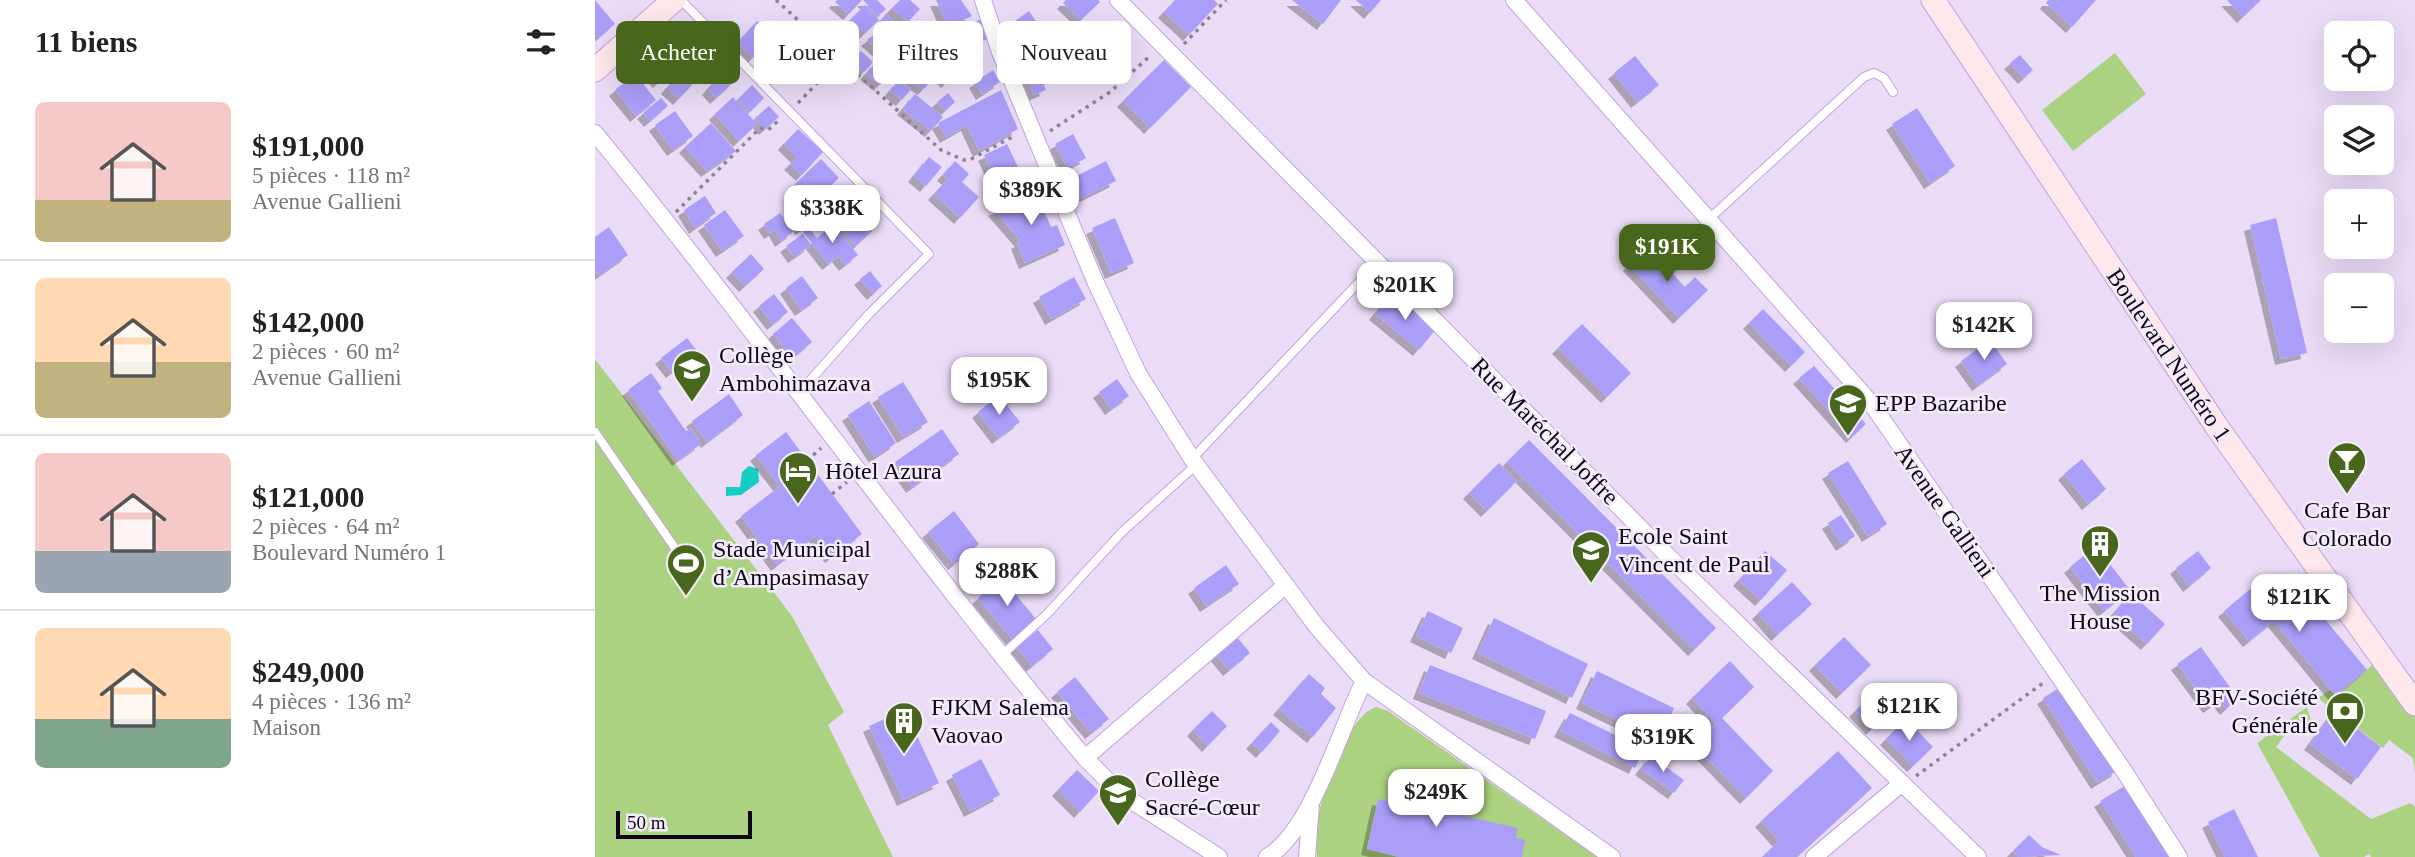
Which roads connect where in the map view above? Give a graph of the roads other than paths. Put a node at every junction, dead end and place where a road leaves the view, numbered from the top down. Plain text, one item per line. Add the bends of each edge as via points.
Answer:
1 (674, 0) edge
2 (681, 0) edge
3 (983, 0) edge
4 (1118, 0) edge
5 (1514, 0) edge
6 (1933, 0) edge
7 (595, 70) edge
8 (1893, 92) dead end
9 (595, 133) edge
10 (1709, 219) junction
11 (1377, 262) junction
12 (799, 393) junction
13 (595, 432) edge
14 (1194, 462) junction
15 (679, 554) dead end
16 (1286, 585) junction
17 (1002, 655) junction
18 (1364, 681) junction
19 (2415, 704) edge
20 (1085, 758) junction
21 (1902, 783) junction
22 (1311, 803) junction
23 (1289, 837) junction
24 (1223, 856) edge
25 (1267, 857) edge
26 (1286, 857) edge
27 (1307, 857) edge
28 (1612, 857) edge
29 (1814, 857) edge
30 (1978, 857) edge
31 (2179, 857) edge

1 - 7 main road
2 - 12 lane via 929,254
3 - 14 street via 1032,133 1138,373
4 - 11 street, Rue Maréchal Joffre
5 - 10 street, Avenue Gallieni
6 - 19 main road, Boulevard Numéro 1 via 2217,427
8 - 10 lane via 1884,78 1864,77
9 - 12 street
10 - 31 street, Avenue Gallieni via 1871,404
11 - 14 lane
11 - 21 street, Rue Maréchal Joffre via 1670,558
12 - 17 street
13 - 15 lane
14 - 16 street
14 - 17 lane via 1048,614
16 - 18 street
16 - 20 street
17 - 20 street
18 - 22 street
18 - 28 street
20 - 24 street via 1121,794 1172,830
21 - 29 street
21 - 30 street, Rue Maréchal Joffre
22 - 23 street
22 - 27 street
23 - 25 street
23 - 26 street

